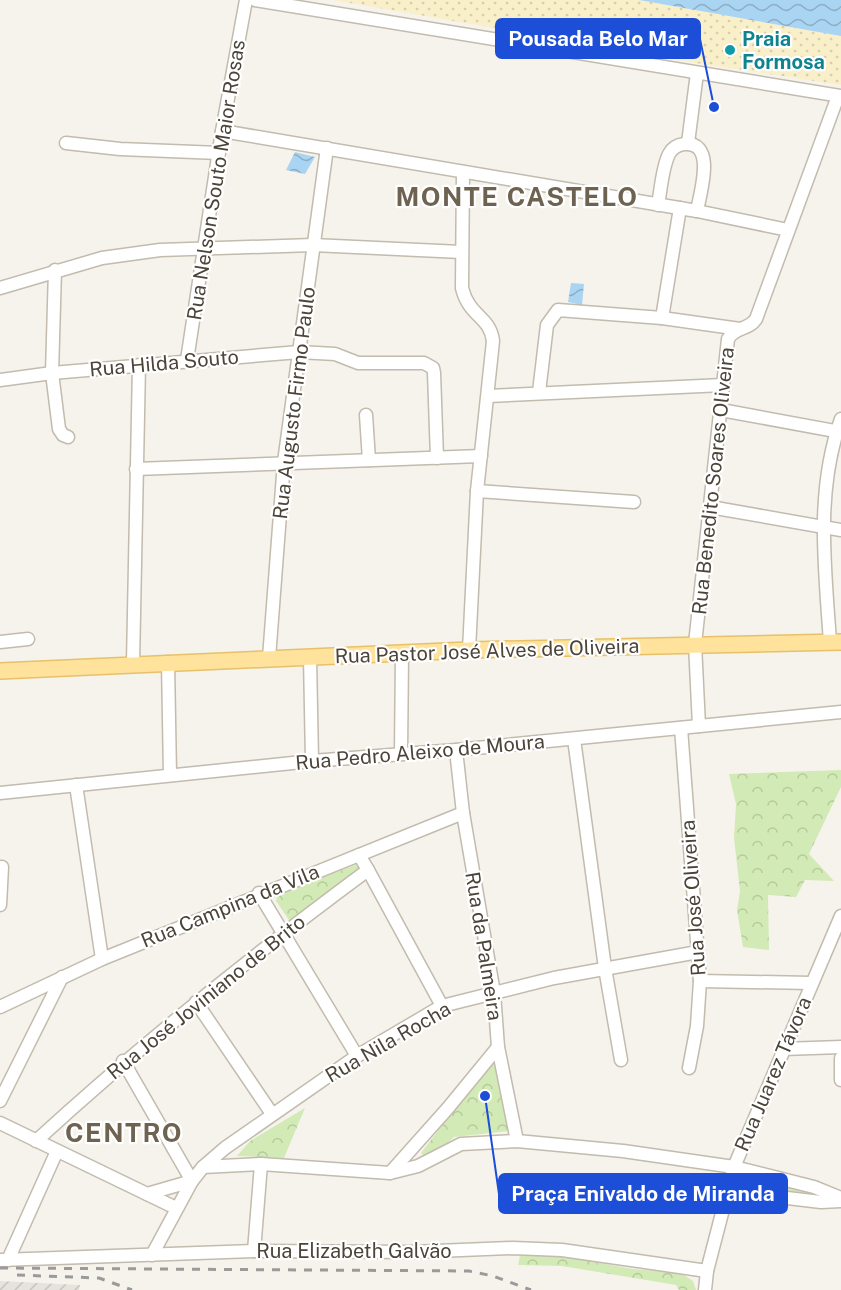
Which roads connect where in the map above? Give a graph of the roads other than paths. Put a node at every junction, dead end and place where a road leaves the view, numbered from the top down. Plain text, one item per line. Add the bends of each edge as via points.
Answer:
1 (246, 0) edge
2 (255, 0) edge
3 (697, 73) junction
4 (840, 96) edge
5 (222, 131) junction
6 (66, 143) dead end
7 (687, 143) junction
8 (327, 148) junction
9 (219, 153) junction
10 (463, 171) junction
11 (658, 205) junction
12 (680, 208) junction
13 (697, 211) junction
14 (788, 230) junction
15 (313, 245) junction
16 (205, 248) junction
17 (461, 252) junction
18 (55, 270) junction
19 (0, 288) edge
20 (662, 318) junction
21 (740, 329) junction
22 (299, 352) junction
23 (187, 360) junction
24 (138, 365) junction
25 (52, 373) junction
26 (0, 380) edge
27 (723, 385) junction
28 (539, 392) junction
29 (488, 396) junction
30 (722, 410) junction
31 (366, 415) dead end
32 (840, 428) edge
33 (68, 437) dead end
34 (481, 456) junction
35 (437, 458) junction
36 (369, 460) junction
37 (284, 462) junction
38 (136, 469) junction
39 (477, 491) junction
40 (634, 502) dead end
41 (710, 507) junction
42 (822, 527) junction
43 (841, 530) edge
44 (28, 639) dead end
45 (0, 642) edge
46 (835, 642) edge
47 (695, 644) junction
48 (470, 650) junction
49 (402, 653) junction
50 (310, 657) junction
51 (269, 658) junction
52 (168, 662) junction
53 (133, 663) junction
54 (0, 671) edge
55 (841, 712) edge
56 (699, 726) junction
57 (681, 728) junction
58 (574, 739) junction
59 (456, 750) junction
60 (401, 754) junction
61 (312, 761) junction
62 (170, 775) junction
63 (76, 784) junction
64 (0, 793) edge
65 (463, 813) junction
66 (359, 855) junction
67 (2, 867) dead end
68 (368, 870) junction
69 (259, 893) junction
70 (0, 905) edge
71 (841, 916) edge
72 (282, 933) junction
73 (698, 952) junction
74 (102, 959) junction
75 (605, 968) junction
76 (62, 977) junction
77 (700, 981) junction
78 (811, 983) junction
79 (494, 993) junction
80 (196, 1002) junction
81 (442, 1005) junction
82 (0, 1007) edge
83 (498, 1047) junction
84 (841, 1047) edge
85 (783, 1048) junction
86 (357, 1056) junction
87 (841, 1058) edge
88 (621, 1060) dead end
89 (123, 1061) junction
90 (689, 1068) dead end
91 (841, 1080) edge
92 (0, 1101) edge
93 (272, 1114) junction
94 (0, 1123) edge
95 (36, 1141) junction
96 (518, 1141) junction
97 (57, 1150) junction
98 (261, 1164) junction
99 (203, 1167) junction
100 (734, 1167) junction
101 (390, 1173) junction
102 (192, 1181) junction
103 (728, 1191) junction
104 (147, 1194) junction
105 (841, 1200) edge
106 (176, 1208) junction
107 (254, 1251) junction
108 (152, 1255) junction
109 (4, 1260) edge
110 (708, 1271) junction
111 (705, 1290) edge

1 - 5 street, Rua Nelson Souto Maior Rosas
2 - 3 street
3 - 4 street
3 - 7 street
4 - 14 street, Rua Benedito Soares Oliveira
5 - 8 street
5 - 9 street, Rua Nelson Souto Maior Rosas
6 - 9 street
7 - 11 street via 670,152
7 - 13 street via 700,150 705,162
8 - 10 street
8 - 15 street, Rua Augusto Firmo Paulo
9 - 16 street, Rua Nelson Souto Maior Rosas
10 - 11 street
10 - 17 street
11 - 12 street
12 - 13 street
12 - 20 street
13 - 14 street
14 - 21 street, Rua Benedito Soares Oliveira via 756,319
15 - 16 street
15 - 17 street
15 - 22 street, Rua Augusto Firmo Paulo
16 - 18 street via 129,253
16 - 23 street, Rua Nelson Souto Maior Rosas
17 - 29 street via 465,299 472,312 489,327 493,341
18 - 19 street
18 - 25 street
20 - 21 street
20 - 28 street via 558,310 547,325
21 - 27 street, Rua Benedito Soares Oliveira via 728,339
22 - 23 street, Rua Hilda Souto
22 - 35 street, Rua Hilda Souto via 328,353 358,363 424,363 433,368
22 - 37 street, Rua Augusto Firmo Paulo
23 - 24 street, Rua Hilda Souto
24 - 25 street, Rua Hilda Souto
24 - 38 street
25 - 26 street, Rua Hilda Souto
25 - 33 street via 59,429
27 - 28 street
27 - 30 street, Rua Benedito Soares Oliveira
28 - 29 street
29 - 34 street
30 - 32 street
30 - 41 street, Rua Benedito Soares Oliveira
31 - 36 street
32 - 42 street via 824,496
34 - 35 street
34 - 39 street
35 - 36 street
36 - 37 street
37 - 38 street
37 - 51 street, Rua Augusto Firmo Paulo
38 - 53 street
39 - 40 street
39 - 48 street
41 - 42 street
41 - 47 street, Rua Benedito Soares Oliveira
42 - 43 street
42 - 46 street
44 - 45 street
46 - 47 main road, Rua Pastor José Alves de Oliveira
47 - 48 main road, Rua Pastor José Alves de Oliveira
47 - 56 street, Rua Benedito Soares Oliveira
48 - 49 main road, Rua Pastor José Alves de Oliveira
49 - 50 main road, Rua Pastor José Alves de Oliveira
49 - 60 street
50 - 51 main road, Rua Pastor José Alves de Oliveira
50 - 61 street
51 - 52 main road, Rua Pastor José Alves de Oliveira
52 - 53 main road, Rua Pastor José Alves de Oliveira
52 - 62 street
53 - 54 main road, Rua Pastor José Alves de Oliveira
55 - 56 street, Rua Pedro Aleixo de Moura
56 - 57 street, Rua Pedro Aleixo de Moura
57 - 58 street, Rua Pedro Aleixo de Moura
57 - 73 street, Rua José Oliveira
58 - 59 street, Rua Pedro Aleixo de Moura
58 - 75 street
59 - 60 street, Rua Pedro Aleixo de Moura
59 - 65 street, Rua da Palmeira
60 - 61 street, Rua Pedro Aleixo de Moura
61 - 62 street, Rua Pedro Aleixo de Moura
62 - 63 street, Rua Pedro Aleixo de Moura
63 - 64 street, Rua Pedro Aleixo de Moura
63 - 74 street
65 - 66 street, Rua Campina da Vila
65 - 79 street, Rua da Palmeira
66 - 68 street
66 - 69 street, Rua Campina da Vila
67 - 70 street
68 - 72 street, Rua José Joviniano de Brito
68 - 81 street
69 - 72 street
69 - 74 street, Rua Campina da Vila
71 - 78 street, Rua Juarez Távora
72 - 80 street, Rua José Joviniano de Brito
72 - 86 street
73 - 75 street, Rua Nila Rocha
73 - 77 street, Rua José Oliveira
74 - 76 street, Rua Campina da Vila
75 - 79 street, Rua Nila Rocha
75 - 88 street
76 - 82 street, Rua Campina da Vila
76 - 92 street
77 - 78 street
77 - 90 street, Rua José Oliveira
78 - 85 street, Rua Juarez Távora
79 - 81 street, Rua Nila Rocha
79 - 83 street, Rua da Palmeira
80 - 89 street, Rua José Joviniano de Brito
80 - 93 street
81 - 86 street, Rua Nila Rocha
83 - 96 street, Rua da Palmeira
83 - 101 street
84 - 85 street
85 - 100 street, Rua Juarez Távora
86 - 93 street, Rua Nila Rocha
87 - 91 street
89 - 95 street, Rua José Joviniano de Brito
89 - 102 street
93 - 99 street, Rua Nila Rocha
94 - 95 street
95 - 97 street
96 - 100 street
96 - 101 street via 456,1145 418,1166
97 - 104 street
97 - 109 street
98 - 99 street
98 - 101 street
98 - 107 street
99 - 102 street, Rua Nila Rocha
100 - 103 street, Rua Juarez Távora
100 - 105 street via 814,1187
102 - 104 street
102 - 106 street, Rua Nila Rocha
103 - 105 street via 811,1201
103 - 110 street, Rua Juarez Távora
104 - 106 street
106 - 108 street, Rua Nila Rocha
107 - 108 street, Rua Elizabeth Galvão
107 - 110 street, Rua Elizabeth Galvão via 562,1250
108 - 109 street, Rua Elizabeth Galvão
110 - 111 street, Rua Juarez Távora

